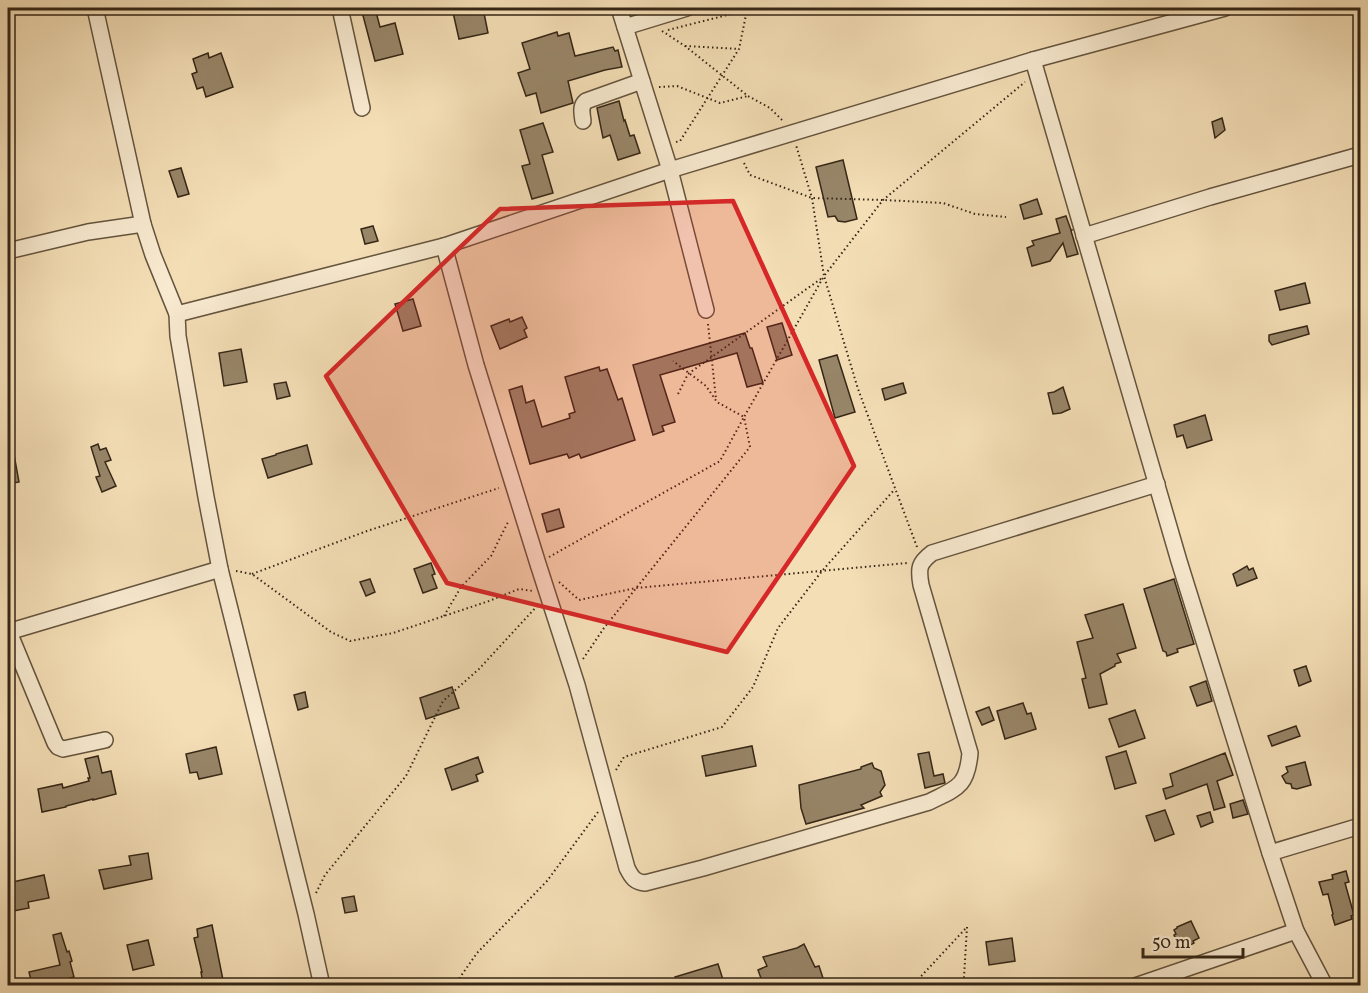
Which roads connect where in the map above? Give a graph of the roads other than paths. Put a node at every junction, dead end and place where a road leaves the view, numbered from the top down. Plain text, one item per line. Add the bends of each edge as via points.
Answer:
1 (95, 8) edge
2 (340, 8) edge
3 (619, 8) edge
4 (687, 8) edge
5 (1225, 8) edge
6 (625, 27) junction
7 (1034, 66) junction
8 (644, 85) junction
9 (362, 108) dead end
10 (583, 120) dead end
11 (1360, 155) edge
12 (670, 170) junction
13 (143, 224) junction
14 (1084, 236) junction
15 (444, 246) junction
16 (8, 251) edge
17 (706, 310) road end
18 (177, 314) junction
19 (1157, 484) junction
20 (220, 569) junction
21 (8, 632) edge
22 (105, 740) dead end
23 (1360, 826) edge
24 (1270, 853) junction
25 (1296, 930) junction
26 (322, 986) edge
27 (1135, 986) edge
28 (1324, 986) edge

1 - 13 street
2 - 9 street
3 - 6 street
4 - 6 street
5 - 7 street
6 - 8 street
7 - 12 street
7 - 14 street
8 - 10 street via 586,101 581,110
8 - 12 street
11 - 14 street
12 - 15 street
12 - 17 street
13 - 16 street
13 - 18 street
14 - 19 street
15 - 18 street
15 - 19 street via 518,501 574,674 627,868 637,882 703,868 929,802 950,792 964,781 970,753 921,585 922,561 932,553
18 - 20 street
19 - 24 street
20 - 21 street
20 - 26 street
21 - 22 street via 55,744 63,749
23 - 24 street
24 - 25 street
25 - 27 street
25 - 28 street

